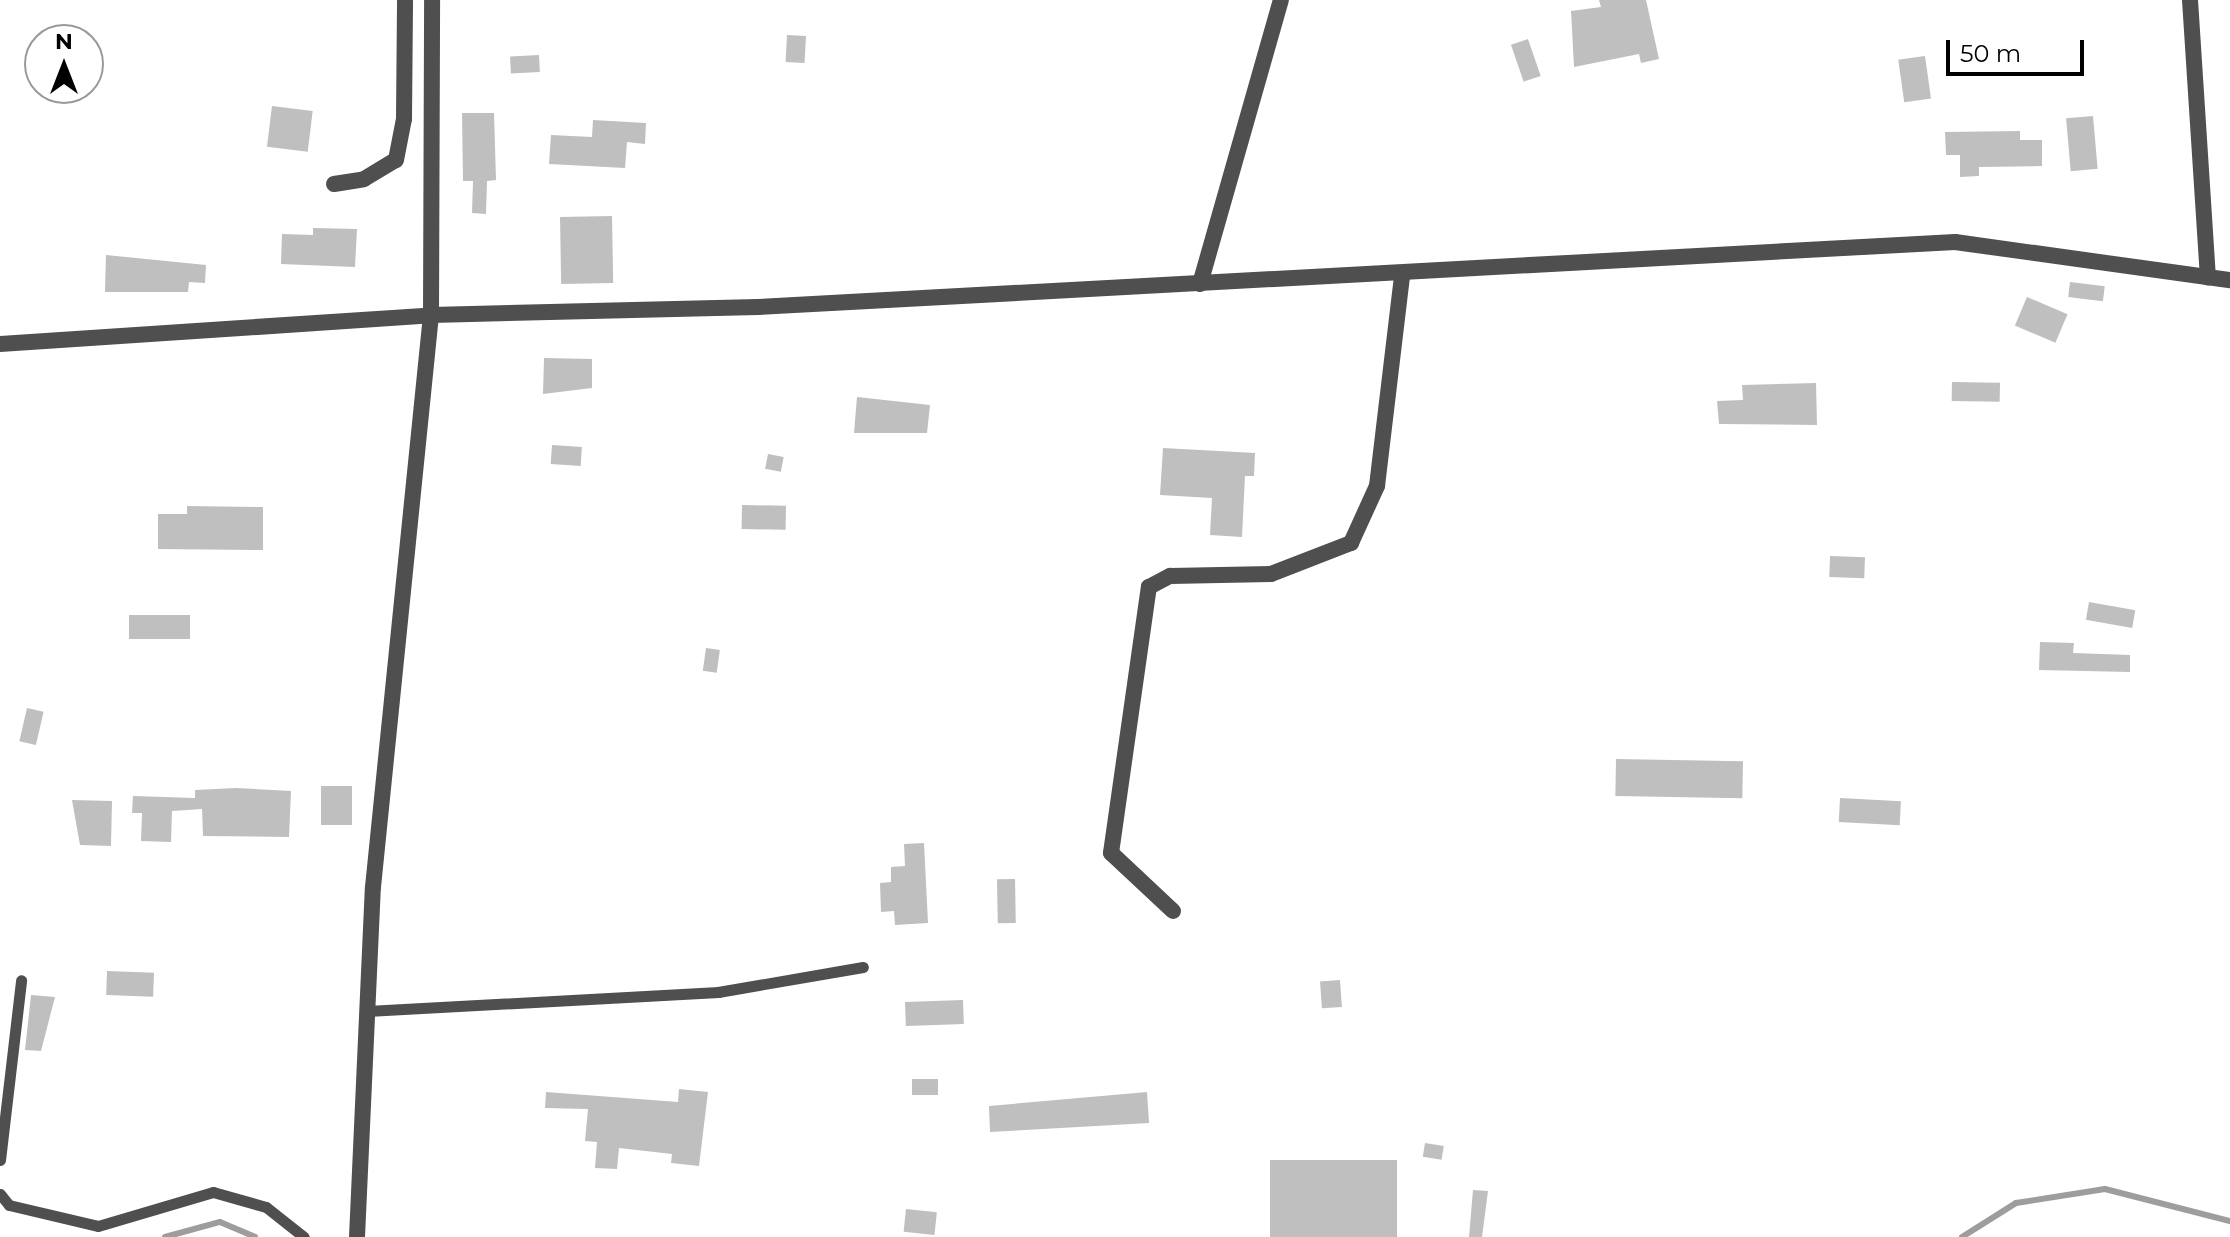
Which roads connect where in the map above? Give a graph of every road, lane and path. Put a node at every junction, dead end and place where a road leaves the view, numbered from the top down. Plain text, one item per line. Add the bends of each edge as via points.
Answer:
1 (405, 0) edge
2 (432, 0) edge
3 (1281, 0) edge
4 (2190, 0) edge
5 (334, 184) dead end
6 (1402, 275) junction
7 (2208, 277) junction
8 (2230, 280) edge
9 (1200, 284) junction
10 (431, 315) junction
11 (0, 344) edge
12 (1173, 911) dead end
13 (863, 967) dead end
14 (21, 980) dead end
15 (367, 1011) junction
16 (0, 1160) edge
17 (0, 1194) edge
18 (304, 1237) edge
19 (357, 1237) edge

1 - 5 street via 404,119 396,160 364,179
2 - 10 street
3 - 9 street
4 - 7 street
6 - 7 street via 1980,241
6 - 9 street
6 - 12 street via 1377,486 1351,543 1271,574 1170,576 1149,587 1111,853
7 - 8 street
9 - 10 street
10 - 11 street
10 - 15 street via 373,887
13 - 15 lane via 718,992
14 - 16 lane
15 - 19 street
17 - 18 lane via 9,1205 98,1226 213,1192 266,1207

